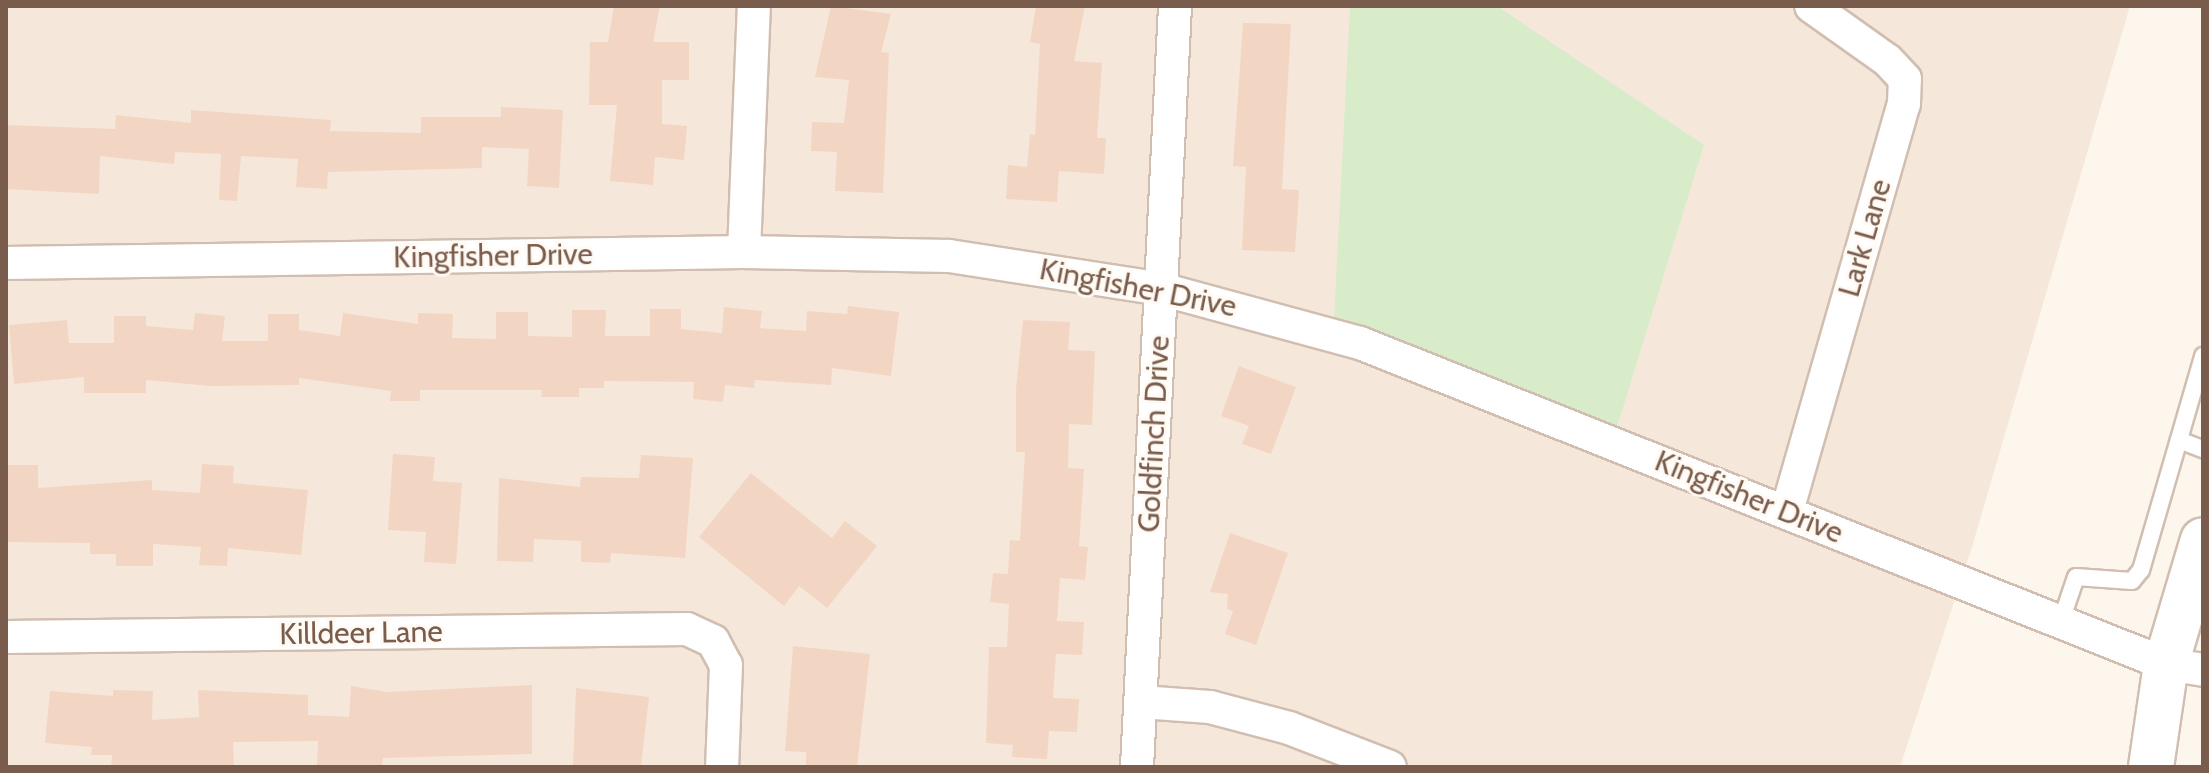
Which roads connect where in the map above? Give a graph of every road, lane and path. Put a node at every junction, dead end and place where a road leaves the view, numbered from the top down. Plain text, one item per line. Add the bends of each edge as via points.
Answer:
1 (754, 6) edge
2 (1175, 6) edge
3 (1811, 6) edge
4 (744, 252) junction
5 (6, 263) edge
6 (1161, 289) junction
7 (2203, 356) edge
8 (2179, 440) junction
9 (2203, 449) edge
10 (1787, 511) junction
11 (2203, 540) edge
12 (2061, 621) junction
13 (6, 637) edge
14 (2185, 667) edge
15 (1141, 702) junction
16 (722, 767) edge
17 (1137, 767) edge
18 (1390, 767) edge
19 (2151, 767) edge

1 - 4 street
2 - 6 street, Goldfinch Drive
3 - 10 street, Lark Lane via 1887,60 1905,79 1904,104
4 - 5 street, Kingfisher Drive
4 - 6 street, Kingfisher Drive via 949,256
6 - 10 street, Kingfisher Drive via 1360,343
6 - 15 street, Goldfinch Drive
7 - 8 lane
8 - 9 lane
8 - 12 lane via 2141,570 2132,581 2076,577
10 - 12 street, Kingfisher Drive
11 - 14 street
12 - 14 street, Kingfisher Drive
13 - 16 street, Killdeer Lane via 687,629 713,641 726,665
14 - 19 street
15 - 17 street, Goldfinch Drive
15 - 18 street via 1210,707 1289,728

